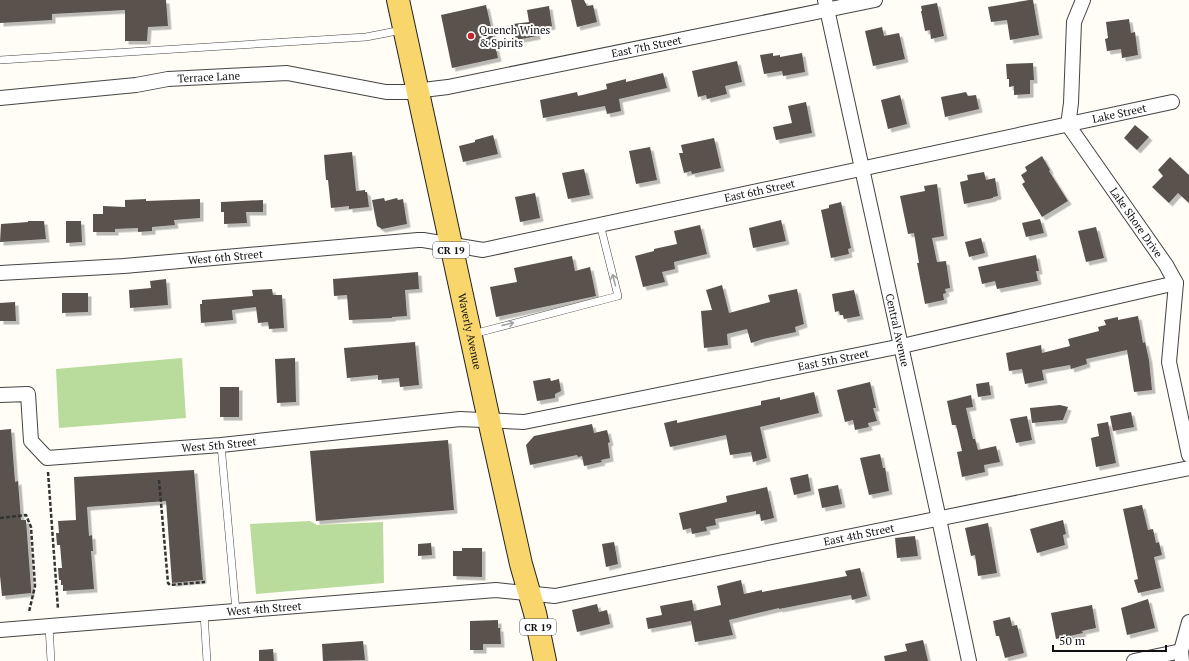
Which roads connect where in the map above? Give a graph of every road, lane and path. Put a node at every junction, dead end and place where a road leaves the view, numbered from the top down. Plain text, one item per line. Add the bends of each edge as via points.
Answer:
1 (398, 0) edge
2 (875, 0) edge
3 (1084, 0) edge
4 (827, 5) edge
5 (404, 29) junction
6 (0, 60) edge
7 (418, 91) junction
8 (0, 98) edge
9 (1172, 102) dead end
10 (1068, 125) junction
11 (862, 168) junction
12 (600, 224) junction
13 (450, 244) junction
14 (0, 273) edge
15 (1176, 283) junction
16 (470, 334) junction
17 (902, 346) junction
18 (0, 395) edge
19 (489, 420) junction
20 (221, 446) junction
21 (1189, 454) edge
22 (48, 468) dead end
23 (1189, 468) edge
24 (159, 480) dead end
25 (0, 518) edge
26 (939, 519) junction
27 (205, 582) dead end
28 (529, 593) junction
29 (58, 609) dead end
30 (236, 611) junction
31 (29, 612) dead end
32 (204, 614) junction
33 (1189, 622) edge
34 (49, 626) junction
35 (0, 630) edge
36 (1182, 656) edge
37 (51, 661) edge
38 (207, 661) edge
39 (545, 661) edge
40 (969, 661) edge
41 (1134, 661) edge

1 - 5 main road, Waverly Avenue / CR 19
2 - 4 street, East 7th Street
3 - 10 street via 1074,22
4 - 7 street, East 7th Street
4 - 11 street, Central Avenue
5 - 6 lane via 366,37
5 - 7 main road, Waverly Avenue / CR 19
7 - 8 street, Terrace Lane via 386,92 287,73 168,79 136,85
7 - 13 main road, Waverly Avenue / CR 19
9 - 10 street, Lake Street
10 - 11 street, East 6th Street
10 - 15 street, Lake Shore Drive
11 - 12 street, East 6th Street
11 - 17 street, Central Avenue
12 - 13 street, East 6th Street via 483,250
16 -> 12 lane via 618,296
13 - 14 street, West 6th Street via 418,240 124,266
13 - 16 main road, Waverly Avenue / CR 19
15 - 17 street, East 5th Street
15 - 21 street via 1169,362
16 - 19 main road, Waverly Avenue / CR 19
17 - 19 street, East 5th Street via 524,422
17 - 26 street, Central Avenue
18 - 20 street, West 5th Street via 28,394 31,441 47,458
19 - 20 street, West 5th Street via 460,419
19 - 28 main road, Waverly Avenue / CR 19
20 - 30 lane
22 - 29 path
23 - 26 street, East 4th Street
24 - 27 path via 168,583 170,585
25 - 31 path via 26,514 30,526 35,586
26 - 28 street, East 4th Street via 563,595
26 - 40 street, Central Avenue
28 - 30 street, West 4th Street via 496,590
28 - 39 main road, Waverly Avenue / CR 19
30 - 32 street, West 4th Street
32 - 34 street, West 4th Street
32 - 38 lane
33 - 36 street
34 - 35 street, West 4th Street
34 - 37 lane
36 - 41 street

